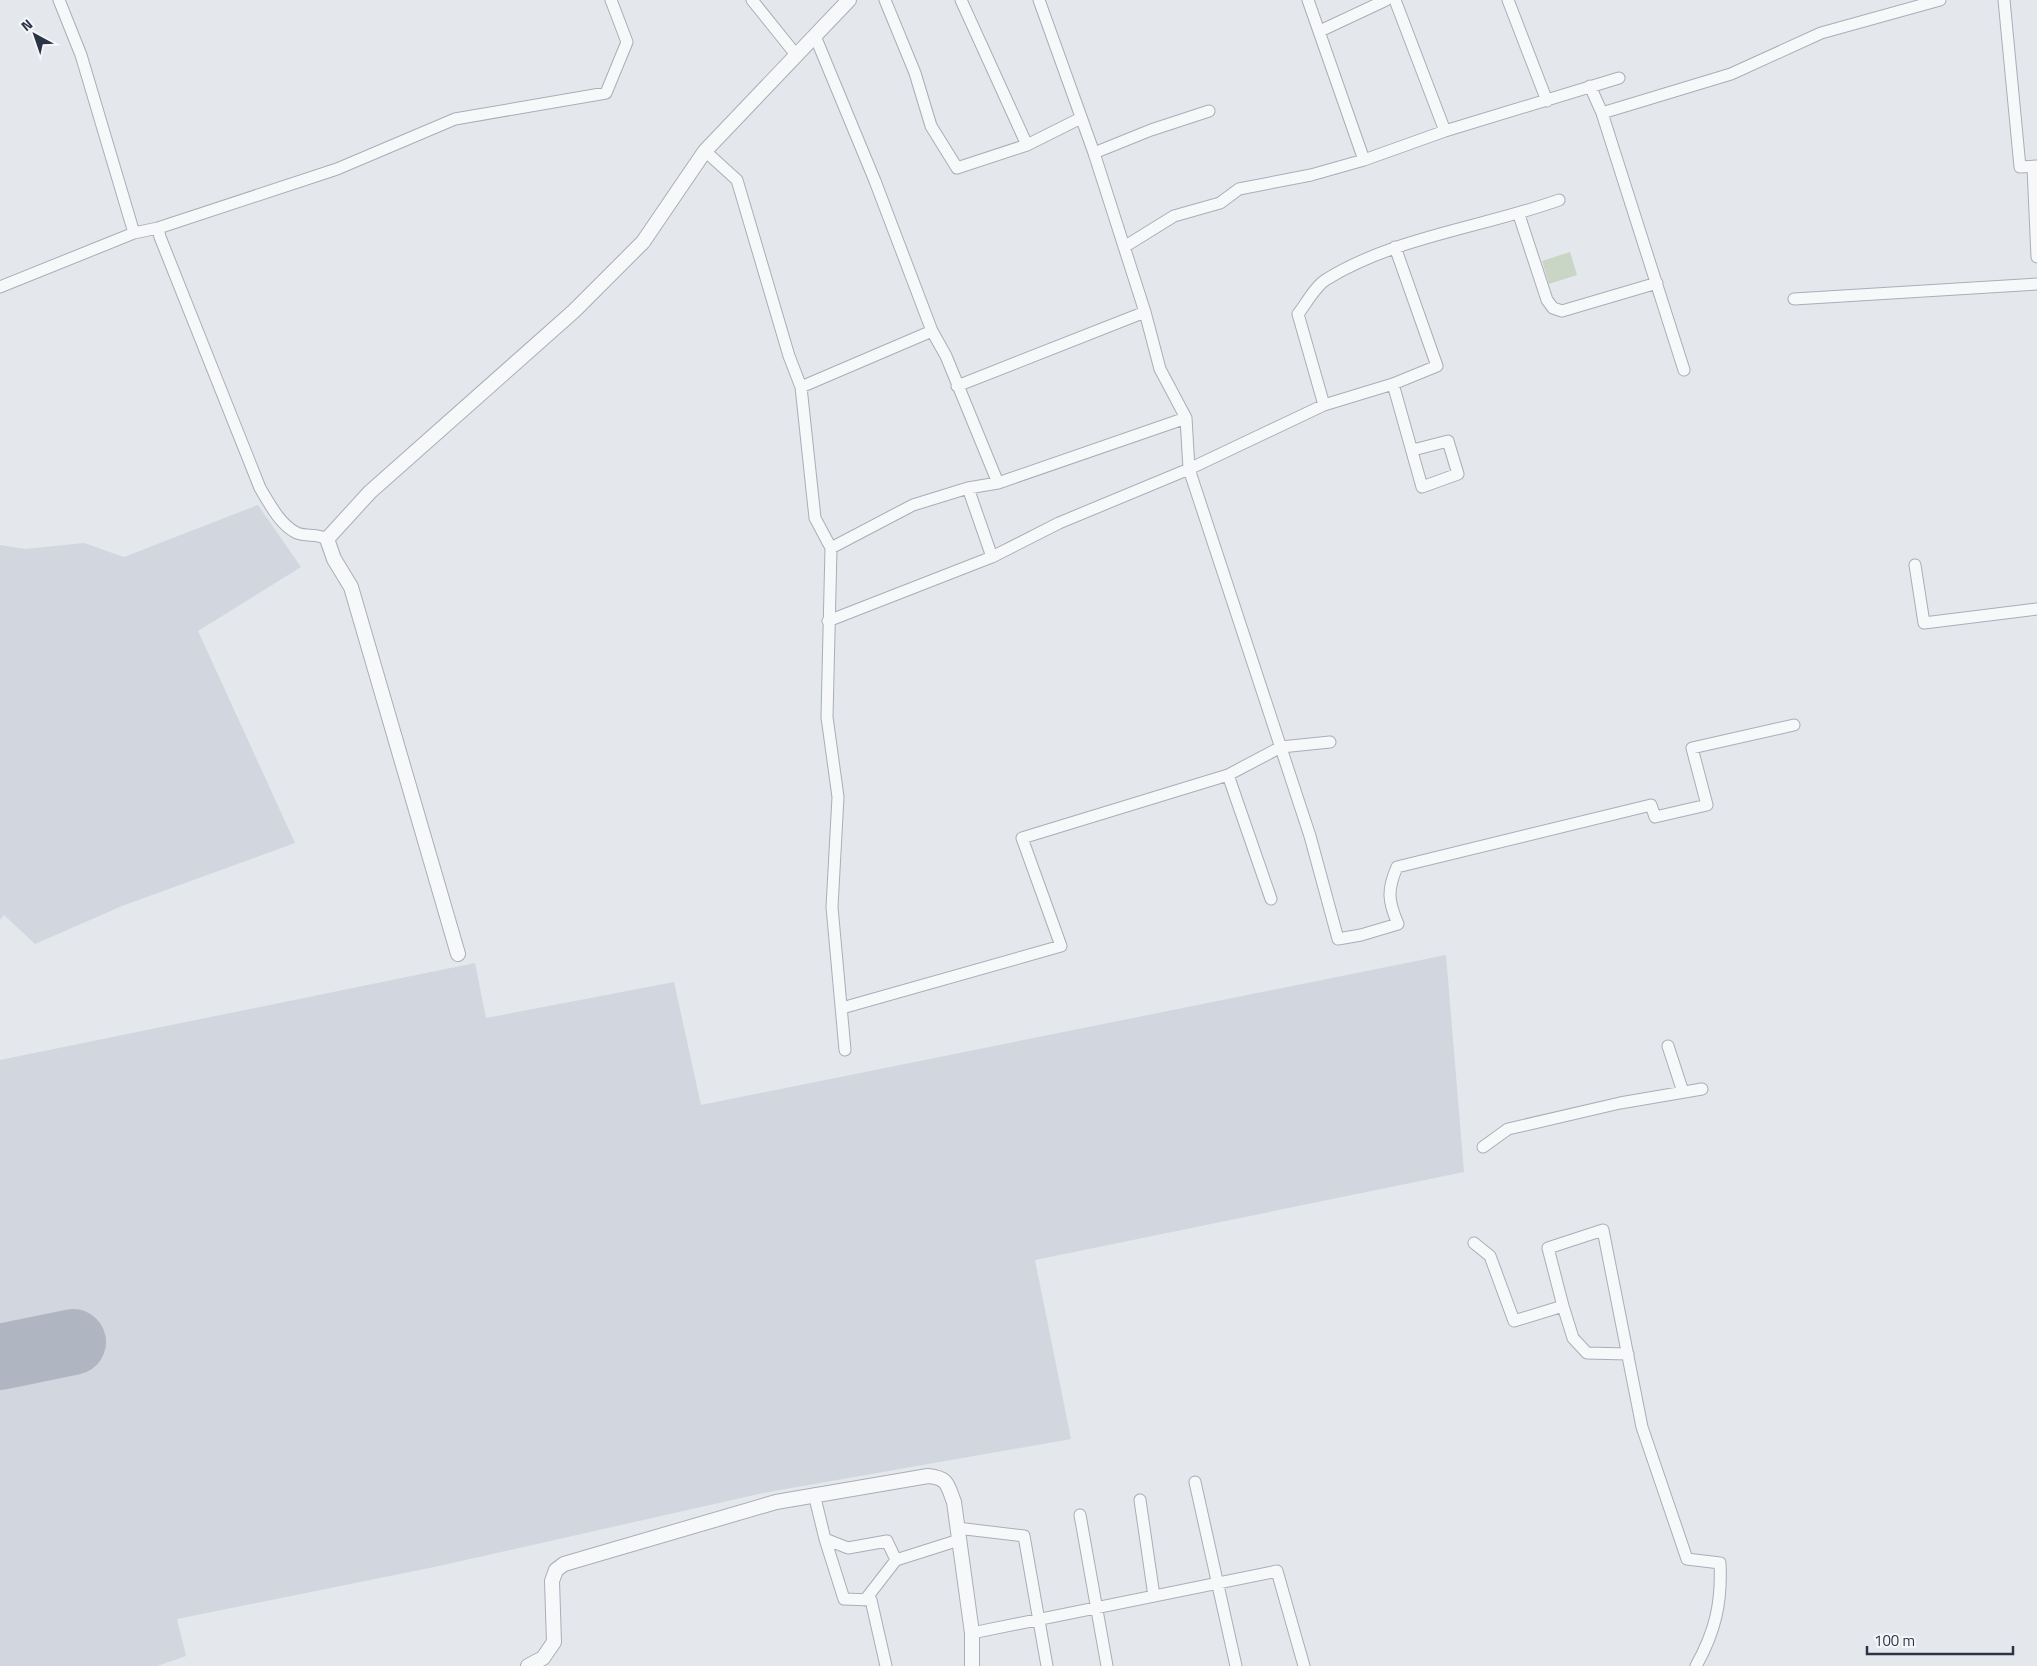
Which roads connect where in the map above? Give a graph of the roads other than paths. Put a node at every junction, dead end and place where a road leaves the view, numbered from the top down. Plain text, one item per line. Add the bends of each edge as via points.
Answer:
1 (59, 0) edge
2 (611, 0) edge
3 (752, 0) edge
4 (849, 0) edge
5 (885, 0) edge
6 (960, 0) edge
7 (1039, 0) edge
8 (1308, 0) edge
9 (1386, 0) edge
10 (1395, 0) edge
11 (1508, 0) edge
12 (1940, 0) edge
13 (2004, 0) edge
14 (1320, 31) junction
15 (815, 36) junction
16 (797, 56) junction
17 (1618, 78) dead end
18 (1590, 86) junction
19 (1547, 101) junction
20 (1209, 111) dead end
21 (1602, 113) junction
22 (1081, 118) junction
23 (1445, 131) junction
24 (1027, 145) junction
25 (706, 151) junction
26 (1094, 153) junction
27 (1364, 160) junction
28 (2035, 166) edge
29 (1559, 200) dead end
30 (1519, 215) junction
31 (158, 228) junction
32 (134, 233) junction
33 (1124, 247) junction
34 (1394, 247) junction
35 (2037, 251) edge
36 (2037, 256) edge
37 (1657, 282) junction
38 (2037, 284) edge
39 (0, 287) edge
40 (1794, 299) dead end
41 (1145, 312) junction
42 (932, 331) junction
43 (1684, 370) dead end
44 (1393, 384) junction
45 (957, 386) junction
46 (802, 387) junction
47 (1324, 405) junction
48 (1186, 418) junction
49 (1413, 450) junction
50 (1190, 469) junction
51 (998, 483) junction
52 (968, 488) junction
53 (327, 539) junction
54 (831, 548) junction
55 (992, 557) junction
56 (1915, 565) dead end
57 (2037, 609) edge
58 (828, 621) junction
59 (1794, 725) dead end
60 (1330, 742) dead end
61 (1281, 747) junction
62 (1228, 774) junction
63 (1271, 899) dead end
64 (458, 954) dead end
65 (842, 1008) junction
66 (1668, 1046) dead end
67 (845, 1050) dead end
68 (1702, 1089) dead end
69 (1683, 1092) junction
70 (1483, 1147) dead end
71 (1474, 1243) dead end
72 (1563, 1306) junction
73 (1628, 1354) junction
74 (1195, 1482) dead end
75 (814, 1494) junction
76 (1140, 1500) dead end
77 (1080, 1515) dead end
78 (958, 1534) junction
79 (825, 1539) junction
80 (896, 1560) junction
81 (1218, 1583) junction
82 (1154, 1596) junction
83 (865, 1600) junction
84 (1097, 1608) junction
85 (1039, 1620) junction
86 (972, 1633) junction
87 (528, 1666) edge
88 (886, 1666) edge
89 (972, 1666) edge
90 (1048, 1666) edge
91 (1107, 1666) edge
92 (1236, 1666) edge
93 (1304, 1666) edge
94 (1696, 1666) edge

1 - 32 street via 81,55
2 - 31 street via 627,42 606,93 455,120 337,169
3 - 16 street
4 - 15 street
5 - 24 street via 915,73 931,126 957,168
6 - 24 street
7 - 22 street
8 - 14 street
9 - 14 street
10 - 23 street
11 - 19 street
12 - 21 street via 1821,33 1731,74
13 - 28 street via 2020,167
14 - 27 street
15 - 16 street
15 - 42 street
16 - 25 street
17 - 18 street
18 - 19 street
18 - 21 street
19 - 23 street
20 - 26 street
21 - 37 street
22 - 24 street
22 - 26 street
23 - 27 street
25 - 46 street via 737,180 789,356
25 - 53 street via 643,242 574,310 377,485
26 - 33 street
27 - 33 street via 1311,175 1239,189 1220,203 1174,216
28 - 35 street
29 - 30 street
30 - 34 street
30 - 37 street via 1547,300 1553,308 1562,311
31 - 32 street
31 - 53 street via 260,488 277,515 297,533 319,534
32 - 39 street
33 - 41 street
34 - 44 street via 1437,366
34 - 47 street via 1325,280 1298,314
35 - 36 street
37 - 43 street
38 - 40 street
41 - 45 street
41 - 48 street via 1160,369
42 - 45 street
42 - 46 street
44 - 47 street
44 - 49 street
45 - 51 street
46 - 54 street via 815,518
47 - 50 street
48 - 50 street
48 - 51 street
49 - 49 street via 1422,487 1458,474 1448,442
50 - 55 street via 1059,523
50 - 61 street
51 - 52 street
52 - 54 street via 913,506
52 - 55 street
53 - 64 street via 334,559 352,587
54 - 58 street
55 - 58 street
56 - 57 street via 1924,623
58 - 65 street via 827,717 838,797 832,907
59 - 61 street via 1692,748 1707,805 1655,817 1651,805 1397,867 1389,885 1391,908 1398,924 1338,939
60 - 61 street
61 - 62 street
62 - 63 street
62 - 65 street via 1022,838 1061,946
65 - 67 street
66 - 69 street
68 - 69 street
69 - 70 street via 1620,1103 1508,1130
71 - 72 street via 1490,1256 1514,1321
72 - 73 street via 1573,1338 1587,1354
72 - 73 street via 1548,1248 1602,1230
73 - 94 street via 1642,1427 1687,1559 1720,1563 1721,1590 1710,1641
74 - 81 street
75 - 78 street via 928,1476 941,1477 947,1483 954,1502
75 - 79 street
75 - 87 street via 776,1502 564,1564 556,1570 552,1582 554,1642 543,1658
76 - 82 street
77 - 84 street
78 - 80 street
78 - 85 street via 1024,1536
78 - 86 street
79 - 80 street via 848,1548 888,1541
79 - 83 street via 844,1599
80 - 83 street
81 - 82 street
81 - 92 street
81 - 93 street via 1276,1572
82 - 84 street
83 - 88 street via 871,1600
84 - 85 street
84 - 91 street
85 - 86 street
85 - 90 street
86 - 89 street

